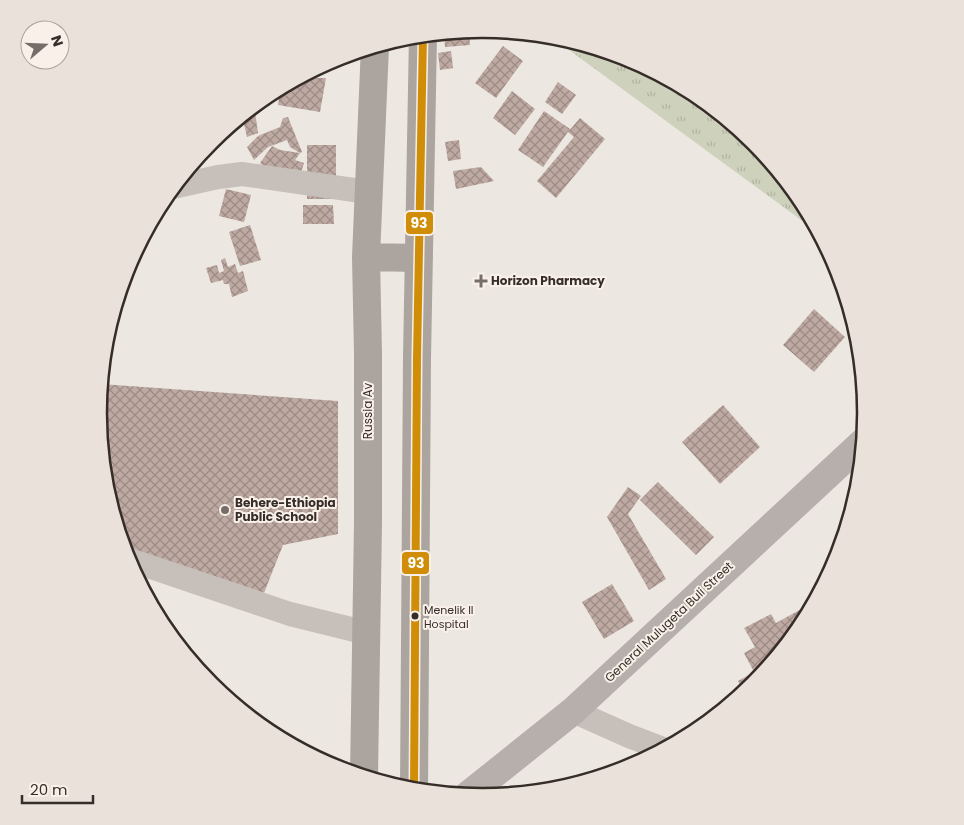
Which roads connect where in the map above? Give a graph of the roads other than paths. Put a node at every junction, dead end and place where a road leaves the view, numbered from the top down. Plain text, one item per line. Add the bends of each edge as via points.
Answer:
1 (423, 43) edge
2 (375, 53) edge
3 (184, 185) edge
4 (368, 192) junction
5 (366, 257) junction
6 (418, 258) junction
7 (855, 449) edge
8 (139, 563) edge
9 (367, 633) junction
10 (573, 711) junction
11 (654, 746) edge
12 (364, 769) edge
13 (414, 781) edge
14 (477, 788) edge

1 - 6 main road
2 - 4 main road, Russia Av
3 - 4 street via 242,174
4 - 5 main road, Russia Av
5 - 6 main road
5 - 9 main road, Russia Av
6 - 13 main road
7 - 10 main road, General Mulugeta Buli Street
8 - 9 street via 290,614
9 - 12 main road, Russia Av
10 - 11 street
10 - 14 main road, General Mulugeta Buli Street

